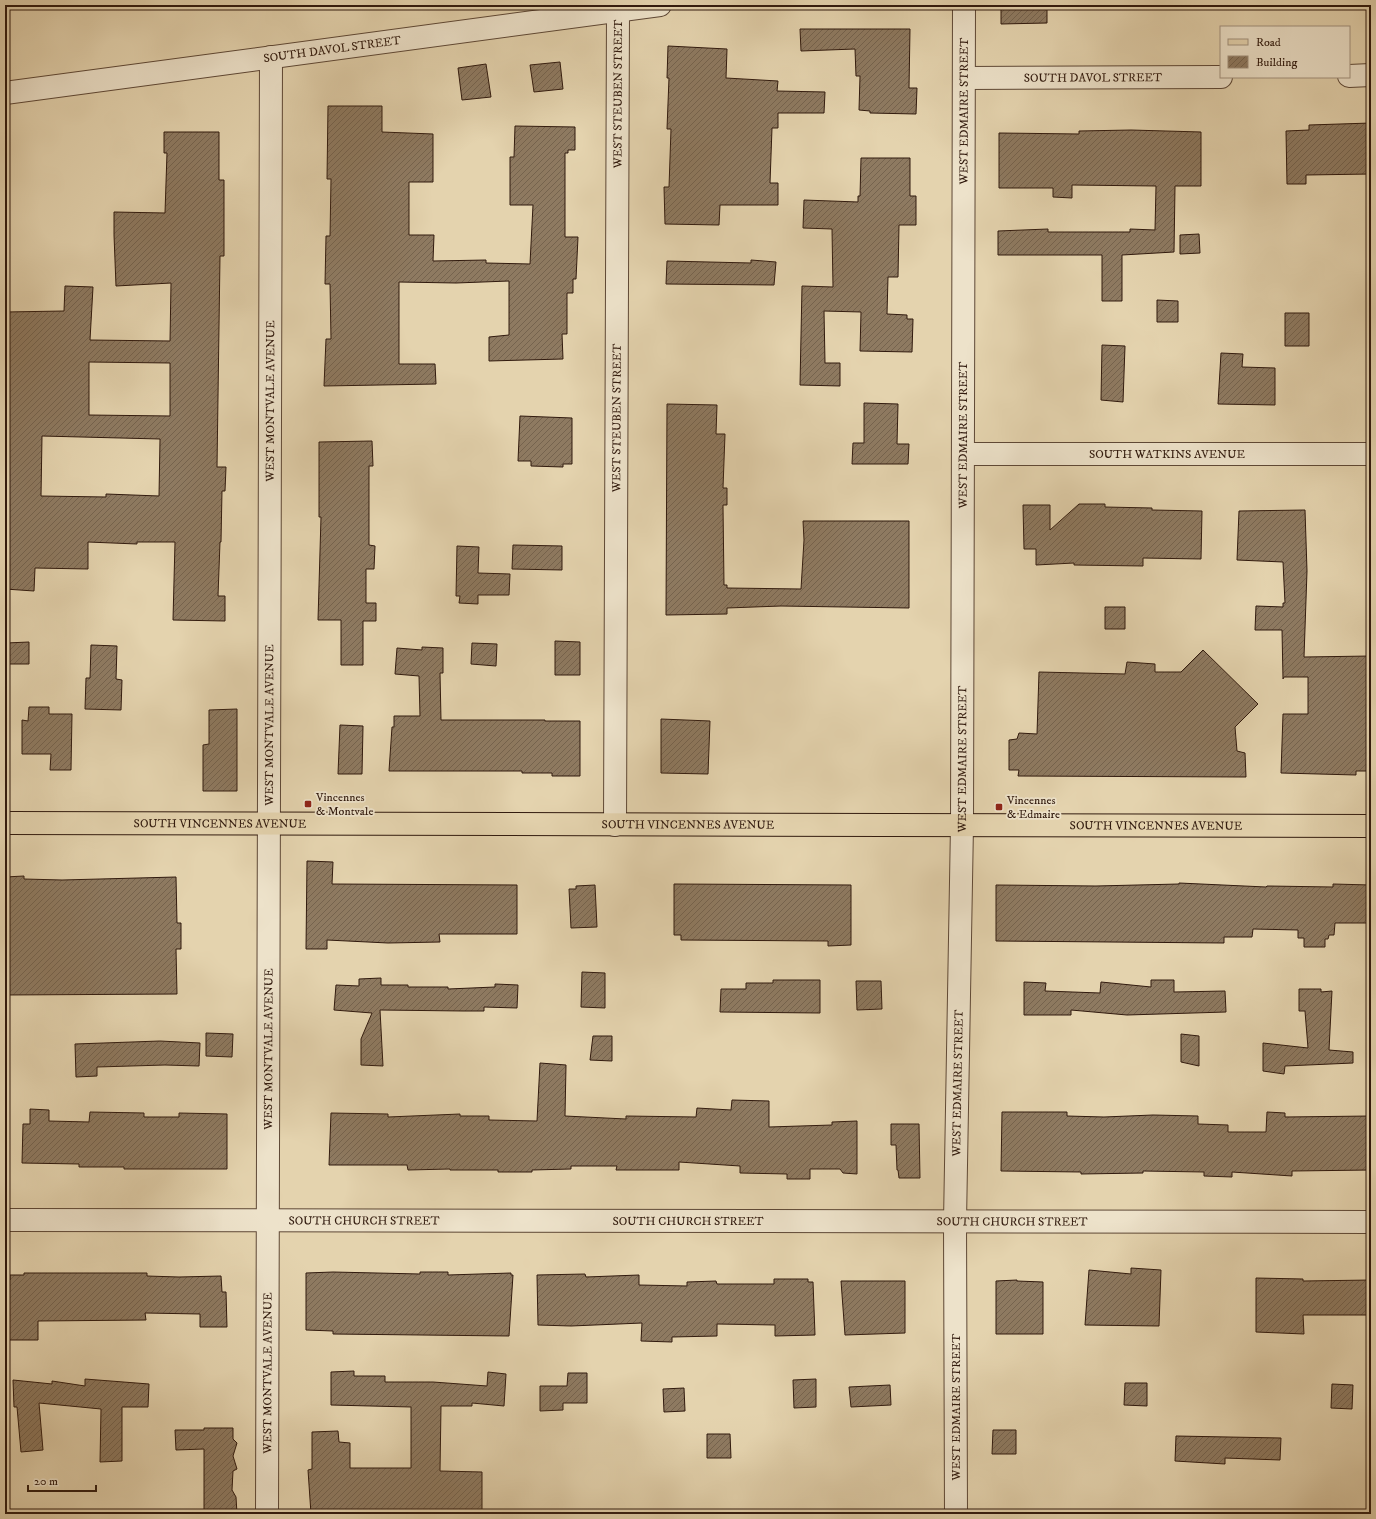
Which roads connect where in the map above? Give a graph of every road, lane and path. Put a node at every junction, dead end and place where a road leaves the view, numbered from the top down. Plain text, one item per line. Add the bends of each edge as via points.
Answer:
1 (660, 5) edge
2 (964, 5) edge
3 (618, 11) junction
4 (271, 57) junction
5 (1350, 76) edge
6 (1371, 76) edge
7 (1220, 77) edge
8 (965, 78) junction
9 (5, 93) edge
10 (963, 454) junction
11 (1371, 454) edge
12 (5, 824) edge
13 (270, 824) junction
14 (615, 825) junction
15 (962, 825) junction
16 (1371, 826) edge
17 (5, 1220) edge
18 (267, 1220) junction
19 (955, 1222) junction
20 (1371, 1222) edge
21 (267, 1514) edge
22 (956, 1514) edge

1 - 3 street, SOUTH DAVOL STREET
2 - 8 street, WEST EDMAIRE STREET
3 - 4 street, SOUTH DAVOL STREET
3 - 14 street, WEST STEUBEN STREET
4 - 9 street, SOUTH DAVOL STREET
4 - 13 street, WEST MONTVALE AVENUE
5 - 6 street
7 - 8 street, SOUTH DAVOL STREET
8 - 10 street, WEST EDMAIRE STREET
10 - 11 street, SOUTH WATKINS AVENUE
10 - 15 street, WEST EDMAIRE STREET
12 - 13 main road, SOUTH VINCENNES AVENUE
13 - 14 main road, SOUTH VINCENNES AVENUE
13 - 18 street, WEST MONTVALE AVENUE
14 - 15 main road, SOUTH VINCENNES AVENUE
15 - 16 main road, SOUTH VINCENNES AVENUE
15 - 19 street, WEST EDMAIRE STREET
17 - 18 street, SOUTH CHURCH STREET
18 - 19 street, SOUTH CHURCH STREET
18 - 21 street, WEST MONTVALE AVENUE
19 - 20 street, SOUTH CHURCH STREET
19 - 22 street, WEST EDMAIRE STREET

